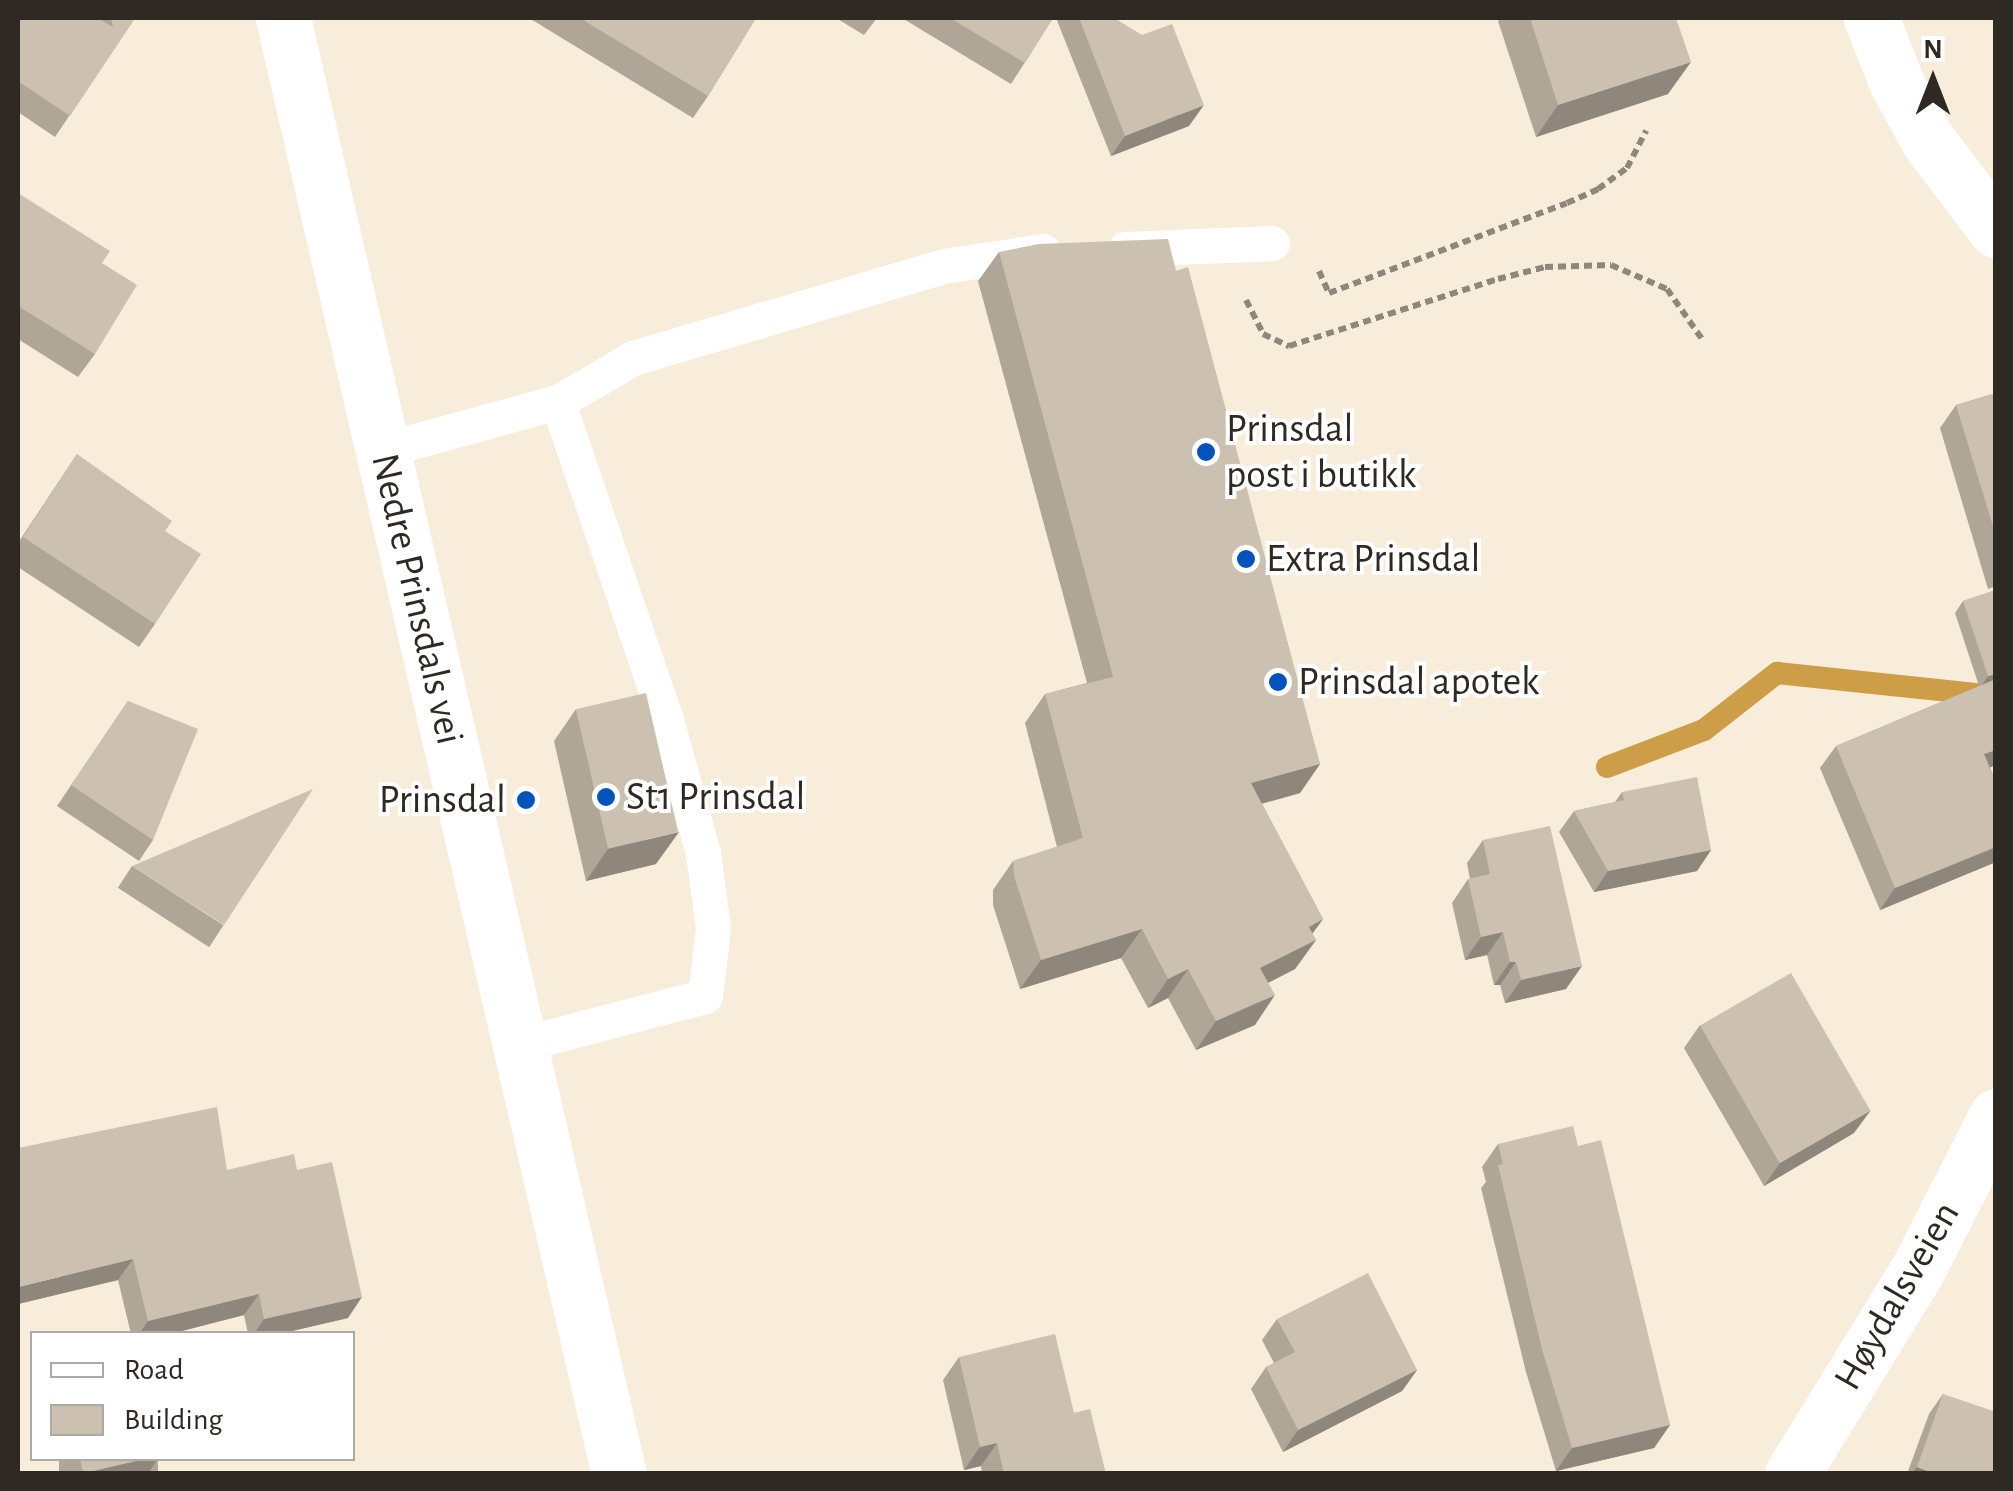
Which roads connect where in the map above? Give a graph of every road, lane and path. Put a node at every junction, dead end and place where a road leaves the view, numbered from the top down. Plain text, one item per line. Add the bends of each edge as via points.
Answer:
1 (283, 18) edge
2 (1871, 18) edge
3 (1646, 131) dead end
4 (1996, 230) edge
5 (1272, 243) dead end
6 (1231, 247) junction
7 (1316, 264) dead end
8 (1702, 339) dead end
9 (558, 402) junction
10 (382, 450) junction
11 (521, 1044) junction
12 (1996, 1116) edge
13 (619, 1474) edge
14 (1792, 1474) edge

1 - 10 main road, Nedre Prinsdals vei
2 - 4 main road via 1929,142
3 - 7 path via 1626,168 1567,204 1329,293
5 - 6 lane
6 - 8 path via 1234,276 1263,334 1289,346 1545,267 1611,265 1667,289
6 - 9 lane via 1016,252 943,266 632,358
9 - 10 lane
9 - 11 lane via 666,720 702,853 714,928 705,996
10 - 11 main road, Nedre Prinsdals vei
11 - 13 main road, Nedre Prinsdals vei
12 - 14 main road, Høydalsveien via 1918,1271

